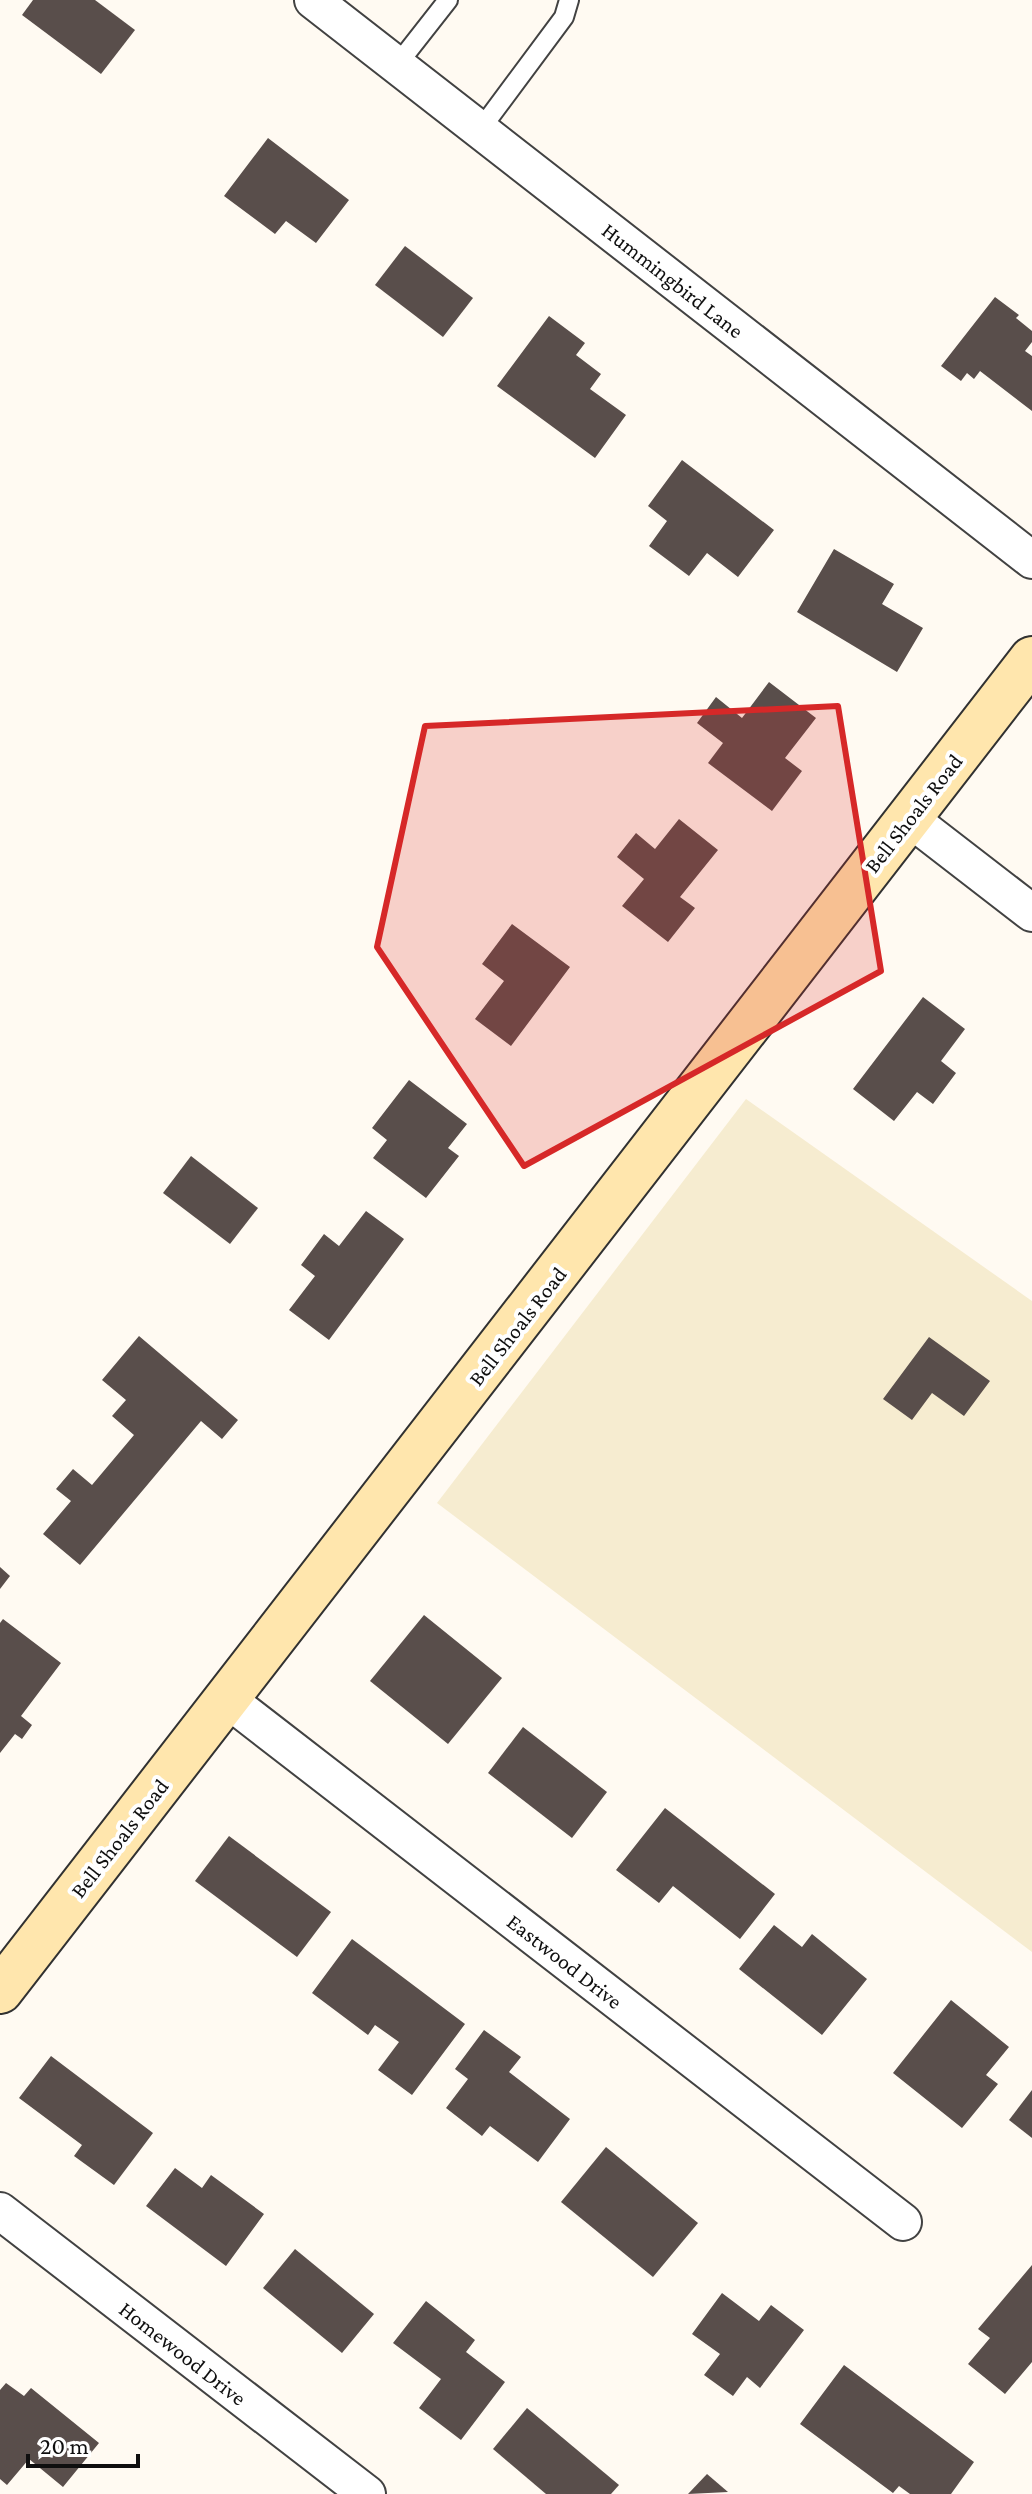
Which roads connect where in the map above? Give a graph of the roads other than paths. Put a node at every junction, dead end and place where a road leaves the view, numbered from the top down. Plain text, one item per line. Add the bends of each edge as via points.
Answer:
1 (313, 0) edge
2 (448, 0) edge
3 (569, 0) edge
4 (397, 65) junction
5 (480, 130) junction
6 (1032, 560) edge
7 (1032, 659) edge
8 (909, 818) junction
9 (1032, 913) edge
10 (227, 1699) junction
11 (0, 1991) edge
12 (0, 2211) edge
13 (903, 2222) dead end
14 (367, 2494) edge

1 - 4 street, Hummingbird Lane
2 - 4 lane
3 - 5 lane via 564,17
4 - 5 street, Hummingbird Lane
5 - 6 street, Hummingbird Lane
7 - 8 main road, Bell Shoals Road
8 - 9 street
8 - 10 main road, Bell Shoals Road
10 - 11 main road, Bell Shoals Road
10 - 13 street, Eastwood Drive
12 - 14 street, Homewood Drive

